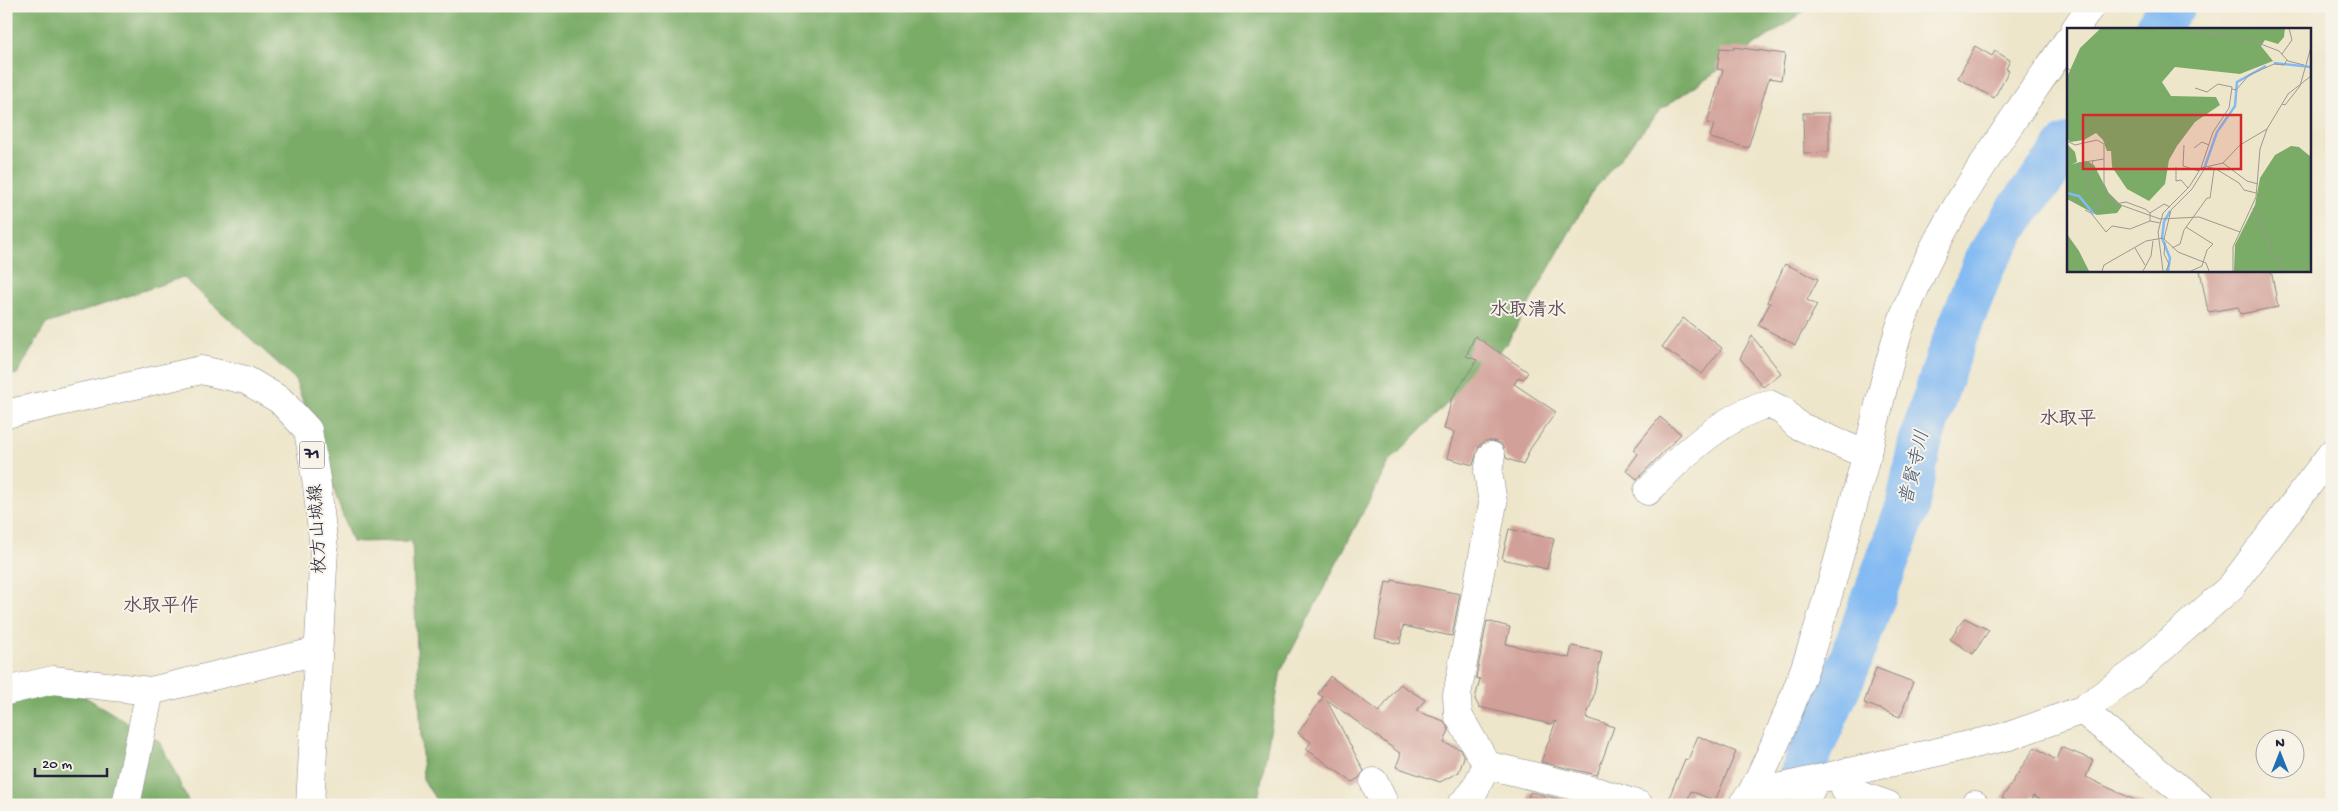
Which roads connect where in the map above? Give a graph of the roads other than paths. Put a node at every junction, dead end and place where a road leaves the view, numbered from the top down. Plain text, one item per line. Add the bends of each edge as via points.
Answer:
1 (2090, 6) edge
2 (2076, 28) edge
3 (2067, 41) edge
4 (6, 414) edge
5 (2332, 453) edge
6 (1867, 455) junction
7 (1491, 456) dead end
8 (1648, 491) dead end
9 (318, 651) junction
10 (6, 691) edge
11 (150, 691) junction
12 (2082, 710) junction
13 (1487, 765) junction
14 (1846, 772) junction
15 (1808, 788) edge
16 (1756, 795) edge
17 (126, 805) edge
18 (310, 805) edge
19 (1462, 805) edge
20 (1639, 805) edge
21 (1888, 805) edge
22 (2199, 805) edge

1 - 2 street
3 - 6 street via 1968,185 1930,254 1902,322
4 - 9 street, 枚方山城線 / 71 via 201,370 246,380 280,400 308,430 317,485 324,549
5 - 12 street via 2231,587 2135,672
6 - 8 street via 1797,425 1783,411 1769,404 1757,406 1688,452
6 - 16 street via 1822,617
7 - 13 street via 1488,472 1494,503 1457,695 1458,715
9 - 11 street
9 - 18 street, 枚方山城線 / 71
10 - 11 street via 53,680
11 - 17 street
12 - 14 street via 2009,736
12 - 22 street
13 - 19 street via 1473,793
13 - 20 street
14 - 15 street
14 - 21 street via 1845,790
15 - 16 street

